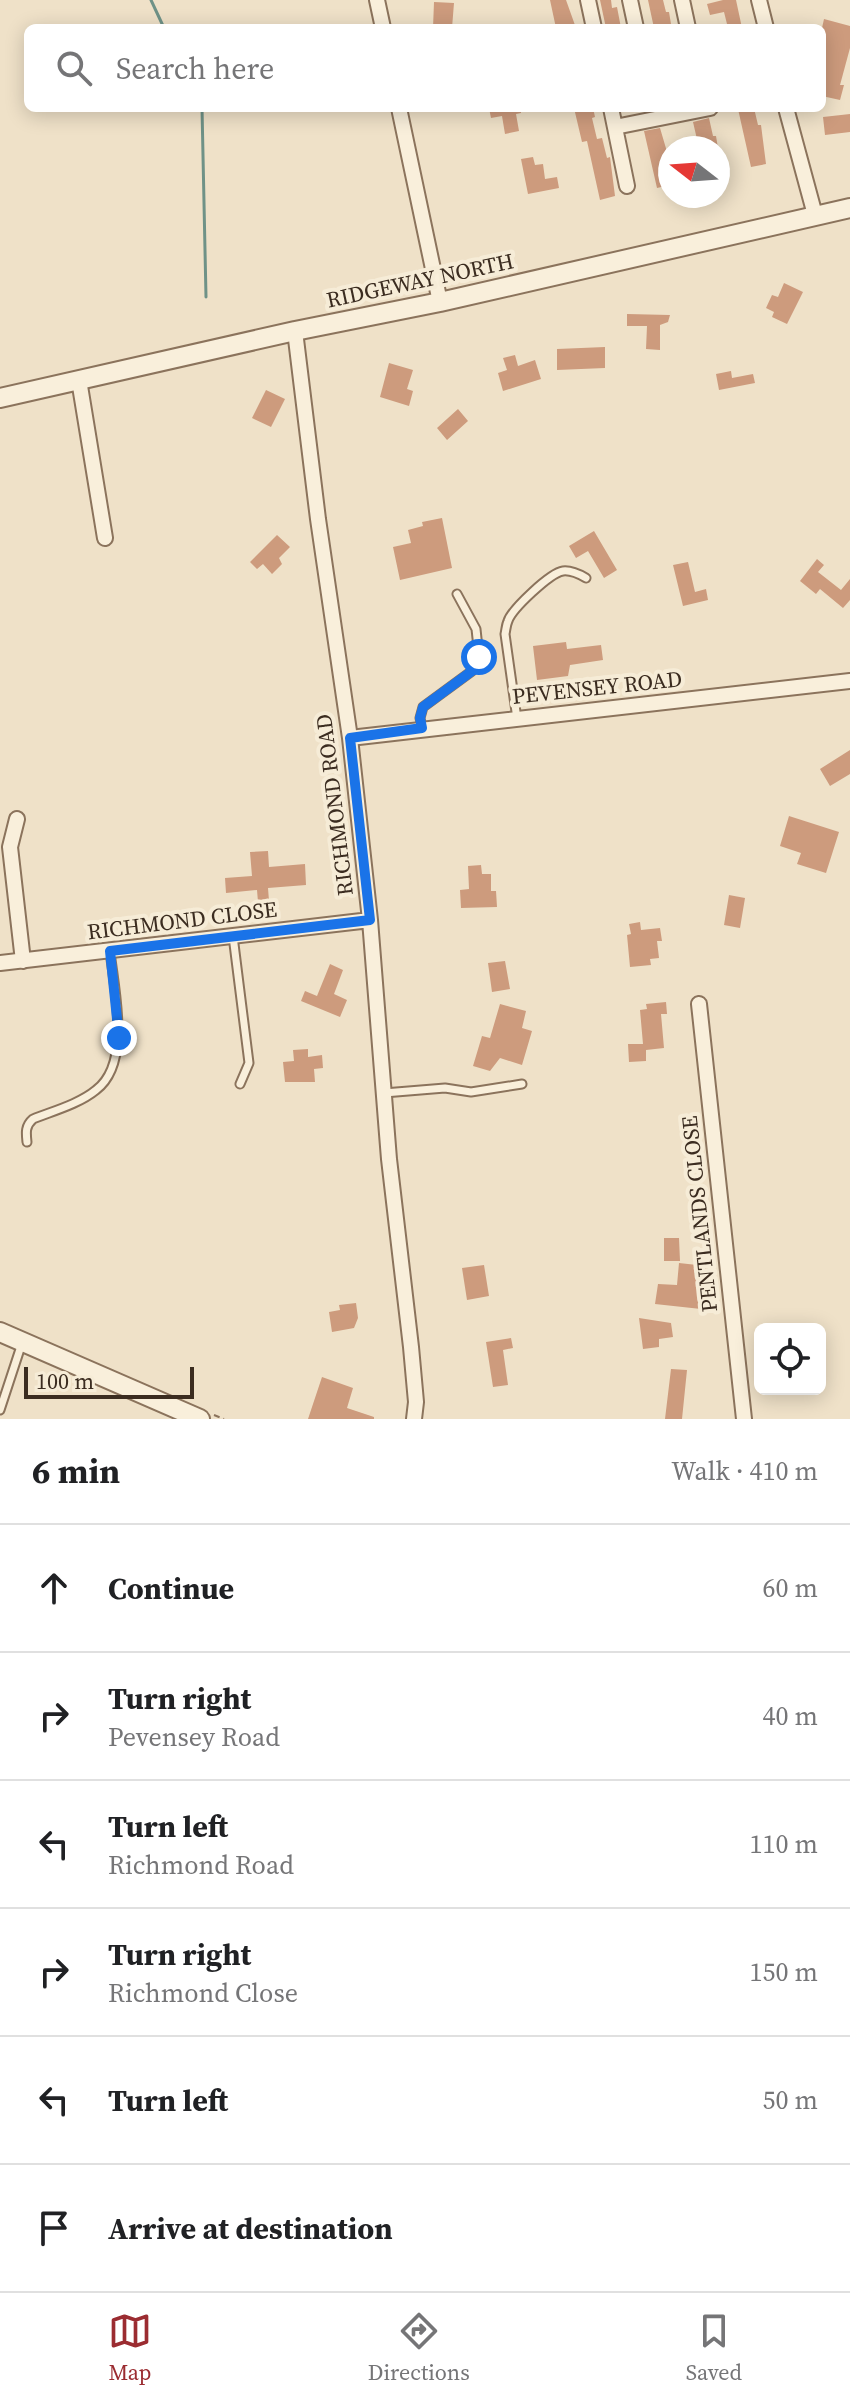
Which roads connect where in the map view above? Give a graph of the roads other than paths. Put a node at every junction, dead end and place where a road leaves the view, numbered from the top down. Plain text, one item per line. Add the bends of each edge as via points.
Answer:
1 (377, 0) edge
2 (588, 0) edge
3 (630, 0) edge
4 (682, 0) edge
5 (759, 0) edge
6 (382, 24) edge
7 (593, 24) edge
8 (635, 24) edge
9 (687, 24) edge
10 (765, 24) edge
11 (400, 112) edge
12 (612, 112) edge
13 (787, 112) edge
14 (656, 114) edge
15 (615, 127) junction
16 (627, 186) dead end
17 (850, 208) edge
18 (815, 215) junction
19 (440, 302) junction
20 (295, 331) junction
21 (79, 380) junction
22 (0, 398) edge
23 (105, 538) dead end
24 (586, 578) dead end
25 (457, 594) dead end
26 (850, 681) edge
27 (517, 719) junction
28 (422, 728) junction
29 (350, 738) junction
30 (17, 819) dead end
31 (370, 920) junction
32 (233, 936) junction
33 (110, 951) junction
34 (23, 961) junction
35 (0, 963) edge
36 (699, 1004) dead end
37 (240, 1084) dead end
38 (522, 1084) dead end
39 (384, 1093) junction
40 (27, 1142) dead end
41 (0, 1332) edge
42 (23, 1342) junction
43 (0, 1410) edge
44 (200, 1419) edge
45 (414, 1419) edge
46 (744, 1419) edge

1 - 6 street
2 - 7 street
3 - 8 street
4 - 9 street
5 - 10 street
11 - 19 street
12 - 15 street
13 - 18 street
14 - 15 street
15 - 16 street
17 - 18 street, RIDGEWAY NORTH
18 - 19 street, RIDGEWAY NORTH
19 - 20 street, RIDGEWAY NORTH
20 - 21 street, RIDGEWAY NORTH
20 - 29 street, RICHMOND ROAD
21 - 22 street, RIDGEWAY NORTH
21 - 23 street
24 - 27 lane via 565,570 555,574 508,620 505,634
25 - 28 lane via 476,629 479,657 472,671 423,707
26 - 27 street, PEVENSEY ROAD
27 - 28 street, PEVENSEY ROAD
28 - 29 street, PEVENSEY ROAD
29 - 31 street, RICHMOND ROAD
30 - 34 street via 10,847
31 - 32 street, RICHMOND CLOSE
31 - 39 street, RICHMOND ROAD
32 - 33 street, RICHMOND CLOSE
32 - 37 lane via 249,1063
33 - 34 street, RICHMOND CLOSE
33 - 40 lane via 119,1038 108,1076 97,1090 28,1123
34 - 35 street, RICHMOND CLOSE
36 - 46 street, PENTLANDS CLOSE
38 - 39 lane via 471,1092 445,1088
39 - 45 street, RICHMOND ROAD
41 - 42 street
42 - 43 lane
42 - 44 street

